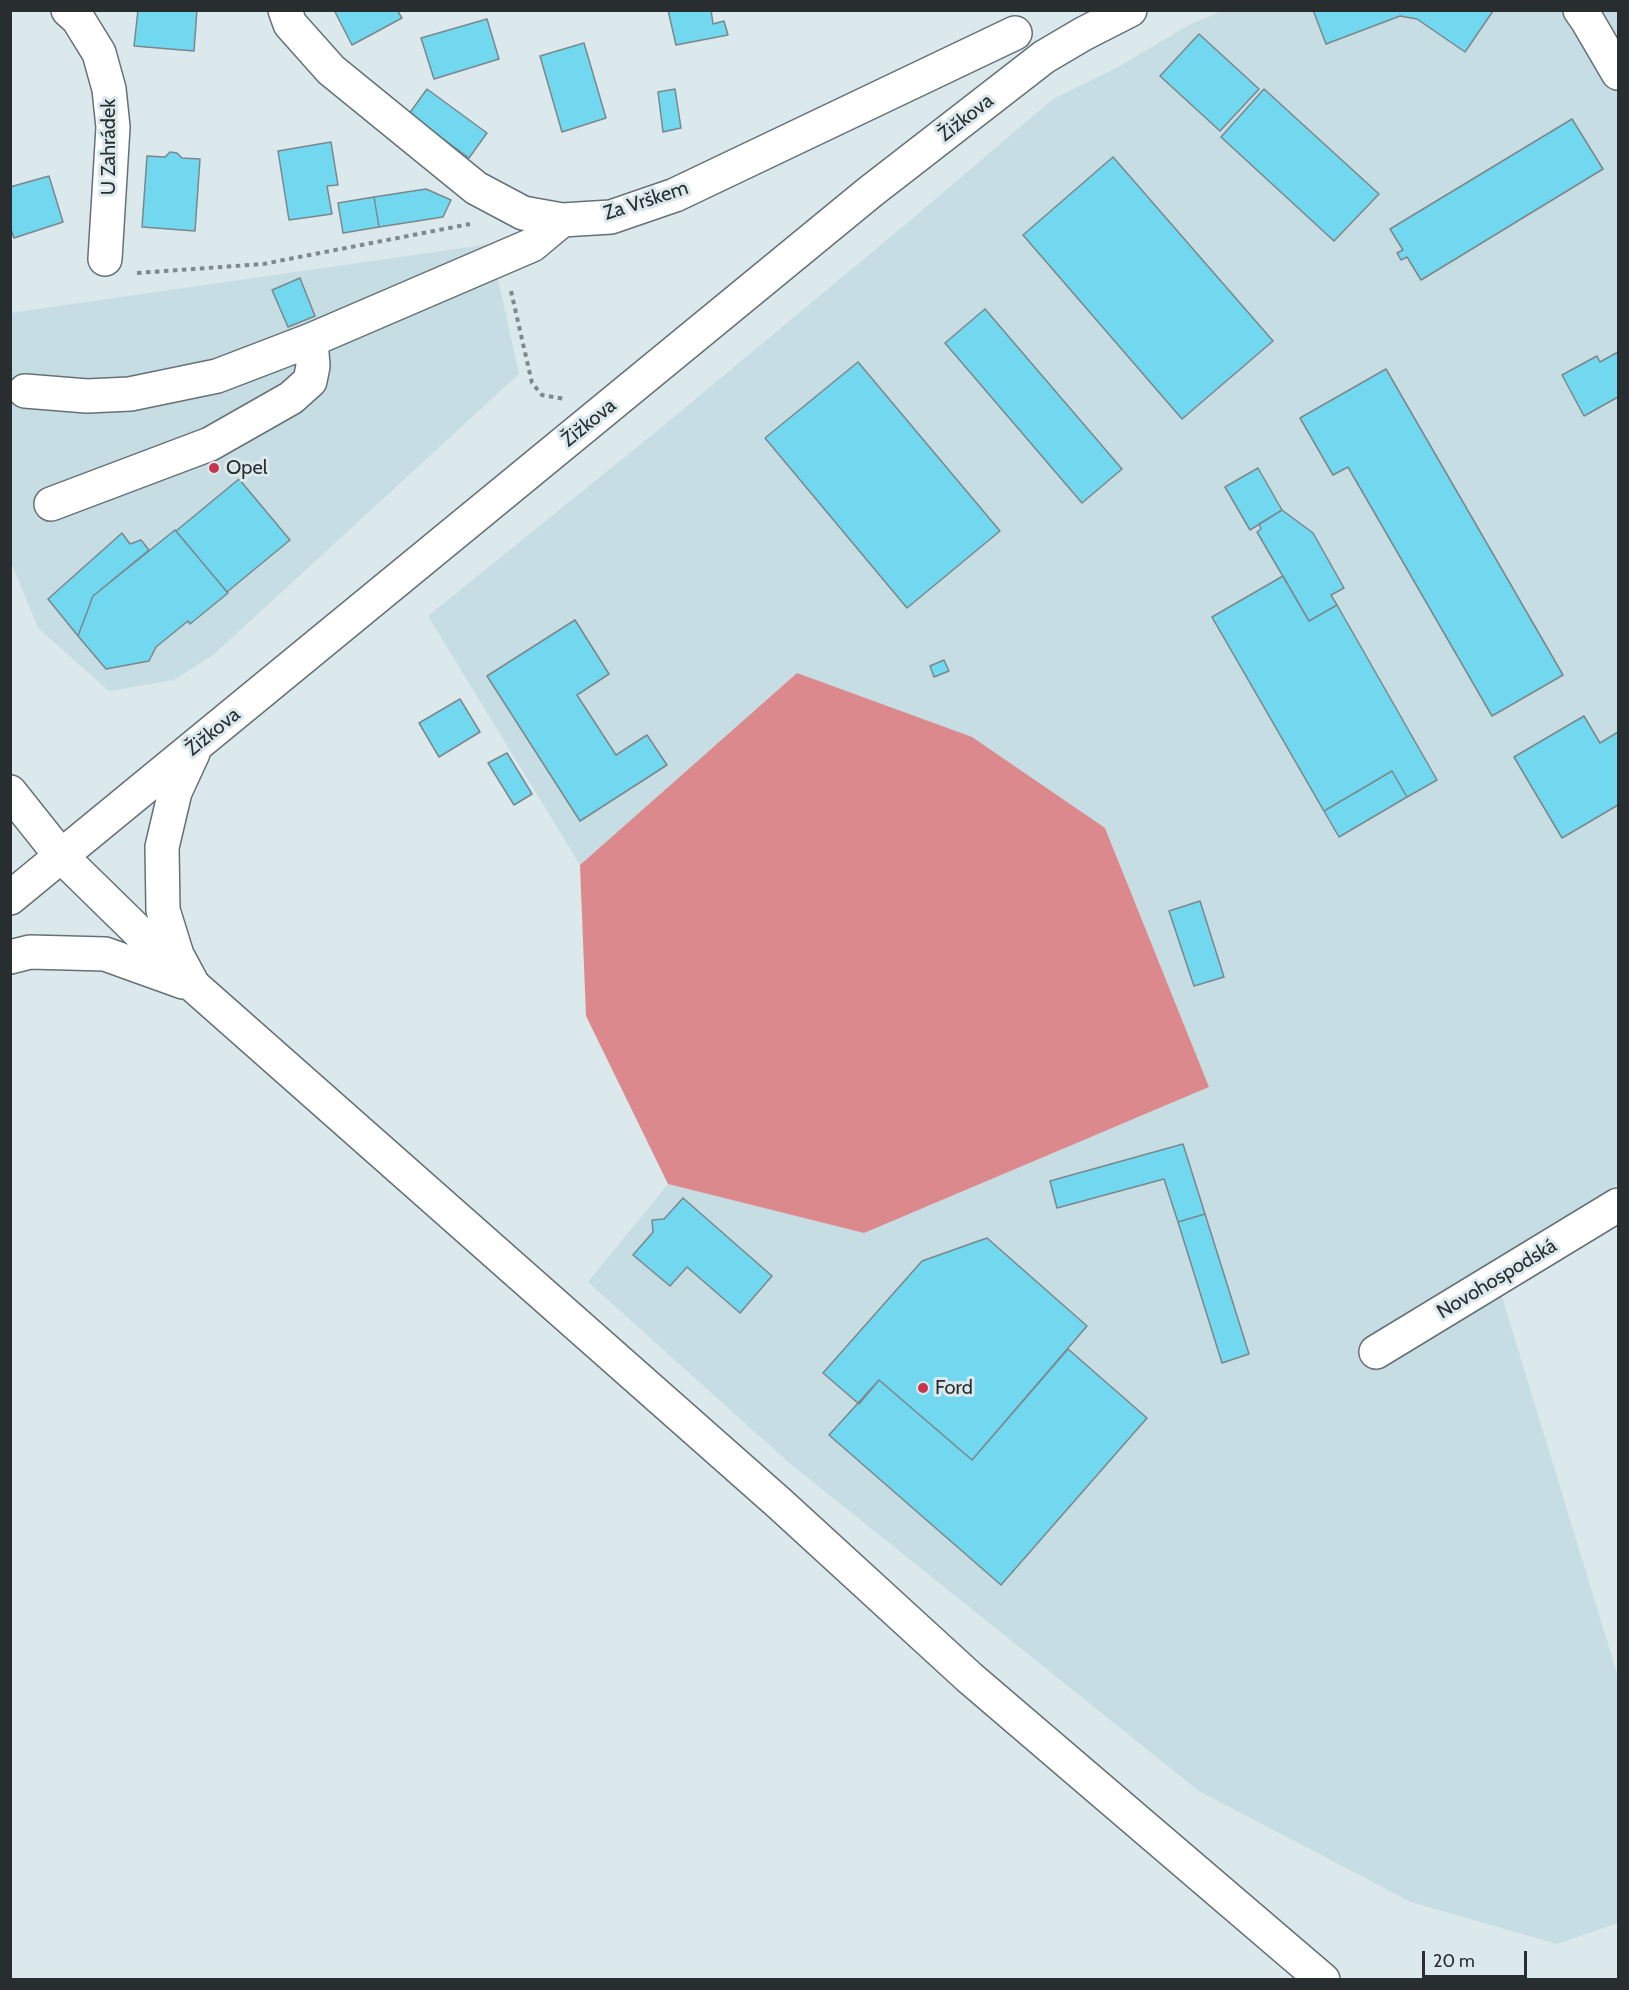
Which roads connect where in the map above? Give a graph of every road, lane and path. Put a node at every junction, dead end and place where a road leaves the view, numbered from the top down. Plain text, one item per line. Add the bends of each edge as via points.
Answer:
1 (68, 10) edge
2 (285, 10) edge
3 (1130, 10) edge
4 (1580, 10) edge
5 (1012, 22) edge
6 (1044, 57) junction
7 (1618, 73) edge
8 (524, 213) junction
9 (562, 220) junction
10 (532, 244) junction
11 (105, 259) joint
12 (311, 340) junction
13 (25, 391) dead end
14 (620, 398) junction
15 (51, 504) dead end
16 (196, 746) junction
17 (10, 792) edge
18 (62, 856) junction
19 (10, 898) edge
20 (10, 957) edge
21 (194, 986) junction
22 (1618, 1205) edge
23 (1376, 1352) dead end
24 (1323, 1980) edge

1 - 11 street, U Zahrádek via 99,53 109,89 113,127
2 - 8 street, Za Vrškem via 290,24 331,70 476,188
3 - 6 street, Žižkova
4 - 7 street
5 - 6 street
5 - 9 street, Za Vrškem via 675,195 611,217
6 - 14 street, Žižkova via 870,192
8 - 9 street, Za Vrškem
8 - 11 path via 263,264 108,274
9 - 10 street
10 - 12 street
10 - 14 path via 526,271 511,288 532,383 542,395 563,399
12 - 13 street via 217,376 130,394 87,396
12 - 15 street via 310,381 291,398 210,444
14 - 16 street, Žižkova
16 - 18 street, Žižkova
16 - 21 street via 175,792 162,847 163,910 177,954
17 - 18 street
18 - 19 street, Žižkova
18 - 21 street
20 - 21 street via 30,952 105,954
21 - 24 street via 770,1495 970,1678
22 - 23 street, Novohospodská

